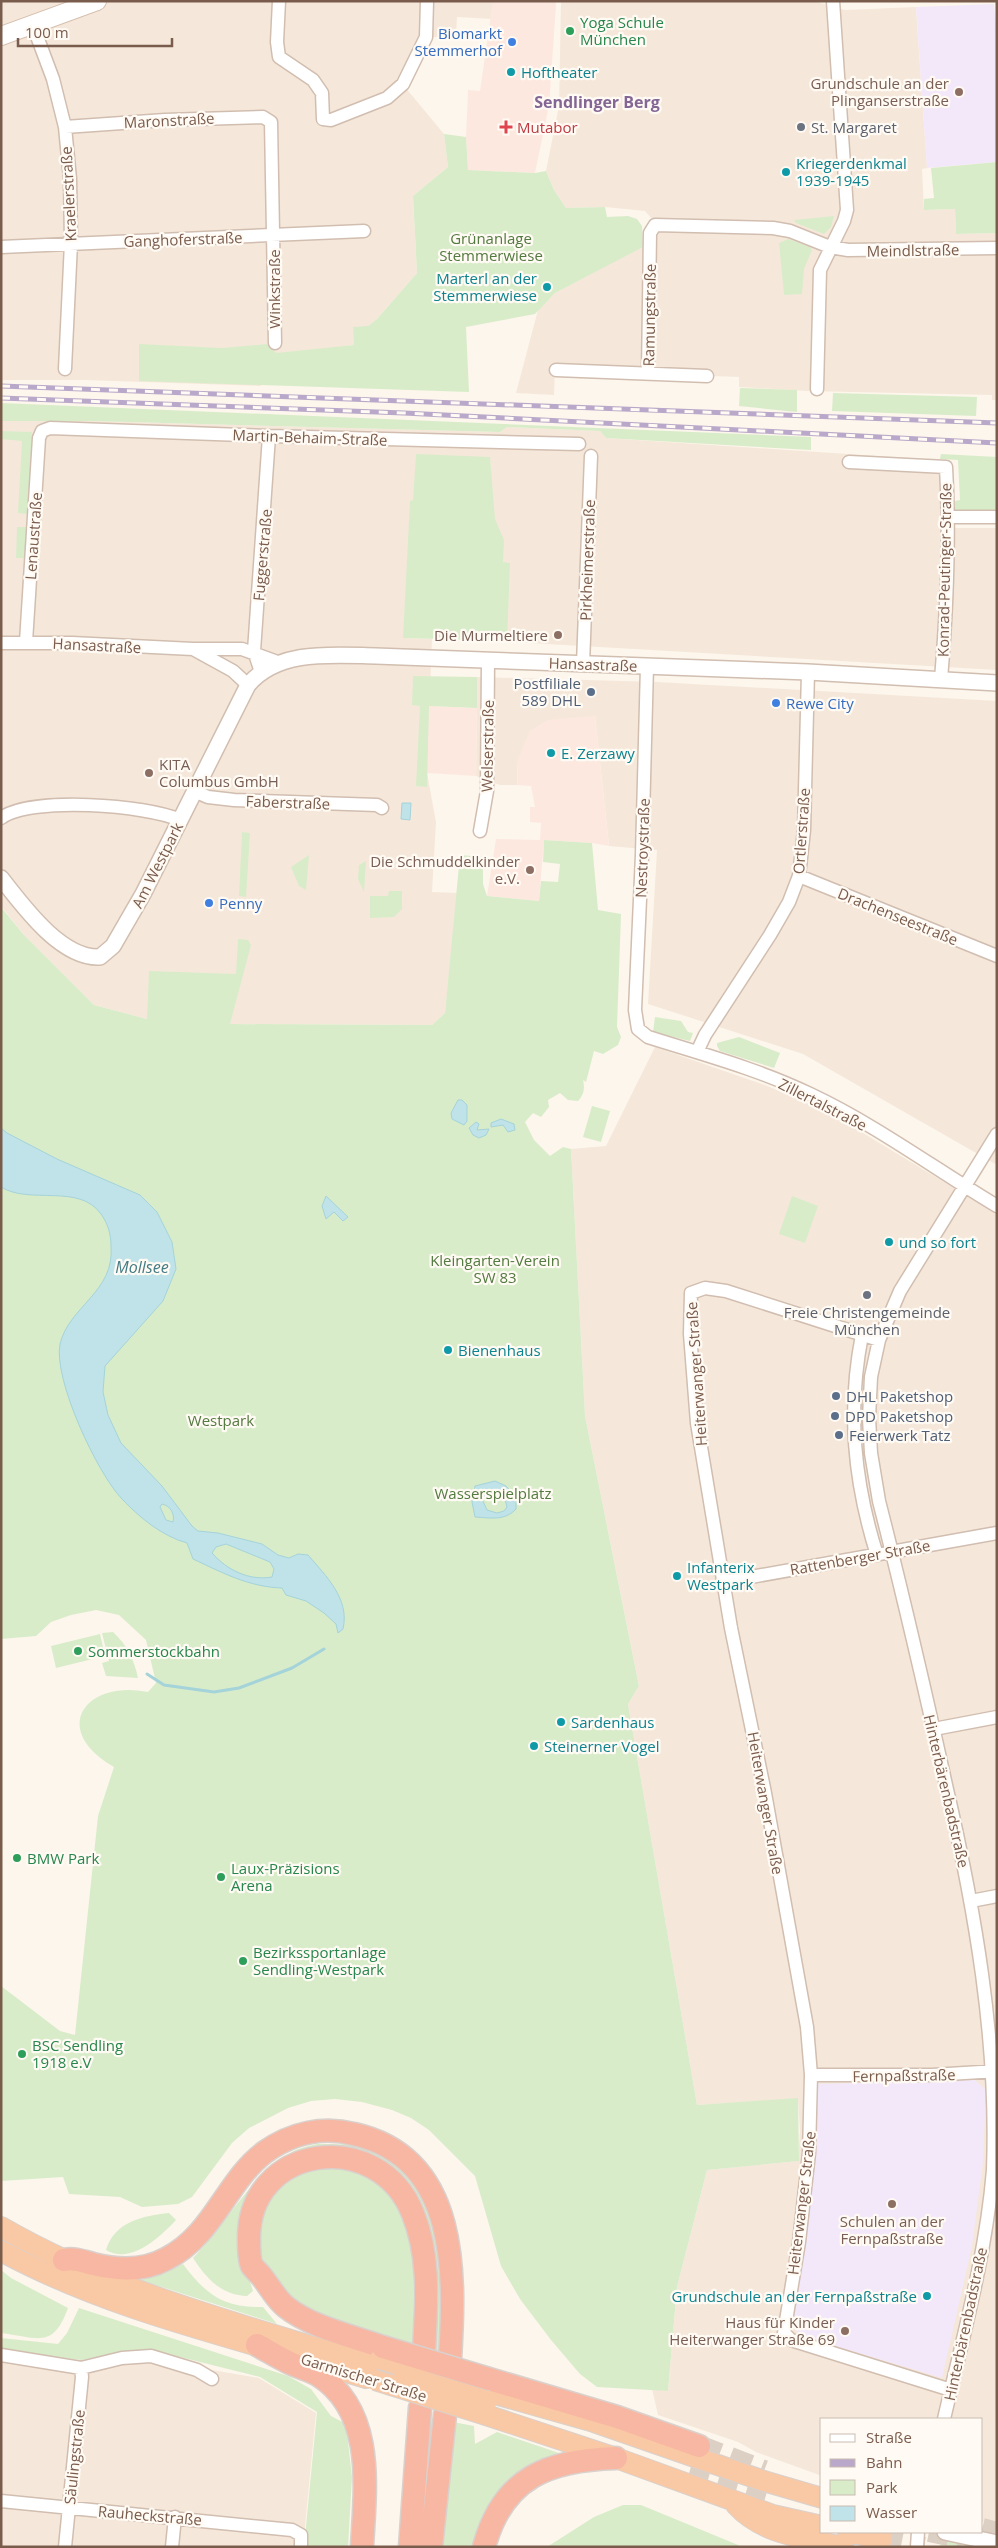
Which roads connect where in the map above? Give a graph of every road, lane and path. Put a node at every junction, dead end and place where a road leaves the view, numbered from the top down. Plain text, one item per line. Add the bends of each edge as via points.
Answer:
1 (97, 1) edge
2 (279, 1) edge
3 (428, 1) edge
4 (833, 1) edge
5 (32, 24) junction
6 (1, 36) edge
7 (271, 122) joint
8 (65, 126) junction
9 (652, 227) joint
10 (364, 231) dead end
11 (274, 235) junction
12 (71, 244) junction
13 (1, 247) edge
14 (830, 247) junction
15 (997, 248) edge
16 (275, 343) dead end
17 (65, 369) dead end
18 (556, 370) dead end
19 (648, 373) junction
20 (707, 376) dead end
21 (817, 389) dead end
22 (42, 431) joint
23 (269, 436) junction
24 (579, 444) dead end
25 (591, 456) dead end
26 (849, 462) dead end
27 (949, 517) junction
28 (997, 517) edge
29 (26, 642) junction
30 (1, 643) edge
31 (193, 649) junction
32 (254, 651) junction
33 (488, 660) junction
34 (280, 663) junction
35 (583, 664) junction
36 (647, 666) junction
37 (261, 672) junction
38 (808, 672) junction
39 (941, 679) junction
40 (997, 683) edge
41 (248, 686) junction
42 (194, 791) junction
43 (382, 808) dead end
44 (1, 818) edge
45 (180, 820) junction
46 (480, 831) dead end
47 (799, 876) junction
48 (1, 878) edge
49 (997, 956) edge
50 (638, 1029) joint
51 (697, 1052) junction
52 (997, 1134) edge
53 (965, 1187) junction
54 (997, 1206) edge
55 (862, 1335) junction
56 (879, 1340) junction
57 (997, 1533) edge
58 (892, 1552) junction
59 (877, 1555) junction
60 (723, 1582) junction
61 (997, 1717) edge
62 (934, 1729) junction
63 (997, 1896) edge
64 (971, 1901) junction
65 (995, 2071) edge
66 (811, 2075) junction
67 (1, 2227) edge
68 (1, 2251) edge
69 (64, 2260) junction
70 (257, 2345) junction
71 (329, 2351) junction
72 (424, 2352) dead end
73 (1, 2355) edge
74 (450, 2360) dead end
75 (379, 2364) junction
76 (81, 2368) junction
77 (212, 2379) dead end
78 (951, 2390) junction
79 (489, 2398) junction
80 (420, 2408) dead end
81 (445, 2415) dead end
82 (944, 2418) edge
83 (699, 2446) tunnel mouth
84 (616, 2458) junction
85 (690, 2470) tunnel mouth
86 (820, 2497) edge
87 (730, 2498) junction
88 (1, 2500) edge
89 (69, 2508) junction
90 (175, 2517) junction
91 (820, 2526) edge
92 (853, 2533) edge
93 (918, 2533) edge
94 (949, 2533) tunnel mouth
95 (882, 2539) tunnel mouth
96 (997, 2543) edge
97 (65, 2547) edge
98 (172, 2547) edge
99 (302, 2547) edge
100 (362, 2547) edge
101 (410, 2547) edge
102 (431, 2547) edge
103 (484, 2547) edge
104 (843, 2547) edge
105 (917, 2547) edge

1 - 5 main road
2 - 3 street via 279,57 313,80 322,93 323,119 335,119 387,98 403,84 426,37
4 - 14 street via 847,210
5 - 6 main road
5 - 8 street, Kraelerstraße via 53,79
7 - 8 street, Maronstraße via 264,117
7 - 11 street, Winkstraße
8 - 12 street, Kraelerstraße
9 - 14 street, Meindlstraße via 773,228 790,231
9 - 19 street, Ramungstraße
10 - 11 street, Ganghoferstraße
11 - 12 street, Ganghoferstraße
11 - 16 street, Winkstraße
12 - 13 street, Ganghoferstraße
12 - 17 street, Kraelerstraße
14 - 15 street, Meindlstraße via 862,251
14 - 21 street via 820,270
18 - 19 street
19 - 20 street, Ramungstraße
22 - 23 street, Martin-Behaim-Straße via 50,428
22 - 29 street, Lenaustraße
23 - 24 street, Martin-Behaim-Straße
23 - 32 street, Fuggerstraße
25 - 35 street, Pirkheimerstraße
26 - 27 street, Konrad-Peutinger-Straße via 946,467
27 - 28 street
27 - 39 street, Konrad-Peutinger-Straße
29 - 30 street, Hansastraße
29 - 31 street, Hansastraße
31 - 32 street, Hansastraße via 211,647
31 - 41 street, Hansastraße via 233,671
32 - 34 street, Hansastraße
32 - 37 street, Fuggerstraße
33 - 34 street, Hansastraße via 353,655 309,657
33 - 35 street, Hansastraße
33 - 46 street, Welserstraße via 486,791
34 - 37 street, Am Westpark
35 - 36 street, Hansastraße
36 - 38 street, Hansastraße
36 - 50 street, Nestroystraße via 634,1010
37 - 41 street, Am Westpark
38 - 39 street, Hansastraße
38 - 47 street, Ortlerstraße via 804,830
39 - 40 street, Hansastraße
41 - 42 street, Am Westpark
42 - 43 street, Faberstraße via 208,797 234,800 377,805
42 - 45 street, Am Westpark
44 - 45 street via 22,808 95,806 133,808 167,814
45 - 48 street, Am Westpark via 113,946 100,957 71,951 43,927
47 - 49 street, Drachenseestraße
47 - 51 street, Ortlerstraße via 770,935
50 - 51 street, Zillertalstraße via 648,1037
51 - 53 street, Zillertalstraße via 810,1094 892,1140
52 - 53 street, Hinterbärenbadstraße
53 - 54 street, Zillertalstraße
53 - 56 street, Hinterbärenbadstraße via 900,1290
55 - 56 street, Heiterwanger Straße
55 - 59 street via 853,1403 854,1459
55 - 60 street, Heiterwanger Straße via 726,1291 705,1288 691,1293 690,1334 697,1423
56 - 58 street, Hinterbärenbadstraße via 871,1377 871,1454
57 - 58 street, Rattenberger Straße
58 - 59 street, Rattenberger Straße
58 - 62 street, Hinterbärenbadstraße
59 - 60 street, Rattenberger Straße
60 - 66 street, Heiterwanger Straße via 802,1989
61 - 62 street
62 - 64 street, Hinterbärenbadstraße
63 - 64 street
64 - 65 street, Hinterbärenbadstraße
65 - 66 street, Fernpaßstraße via 932,2076
65 - 78 street, Hinterbärenbadstraße via 994,2169 990,2202 973,2298
66 - 78 street, Heiterwanger Straße via 809,2154 784,2333 791,2340
67 - 69 highway, Garmischer Straße
68 - 70 highway, Garmischer Straße via 45,2274 113,2301
69 - 71 highway, Garmischer Straße via 140,2292
69 - 74 highway via 74,2258 119,2268 148,2266 165,2260 195,2240 243,2175 278,2144 291,2137 324,2131 368,2137 409,2162 432,2192 441,2213 452,2269
70 - 75 highway, Garmischer Straße
70 - 100 highway via 319,2376 348,2404 358,2428 363,2453
71 - 75 highway, Garmischer Straße
71 - 75 highway via 360,2353
72 - 75 highway via 424,2262 418,2230 407,2200 394,2182 375,2167 335,2157 303,2160 270,2183 258,2199 249,2229 252,2266 284,2306
73 - 76 street
75 - 79 highway, bridge
75 - 79 highway, Garmischer Straße, bridge
76 - 77 street via 122,2358 151,2356 197,2370
76 - 89 street, Säulingstraße
78 - 82 street, Hinterbärenbadstraße
79 - 83 highway via 617,2417
79 - 84 highway, Garmischer Straße
79 - 85 highway, Garmischer Straße
79 - 86 highway via 594,2422 764,2482
80 - 101 highway
81 - 102 highway
84 - 87 highway, Garmischer Straße
84 - 103 highway via 558,2464 528,2479 499,2509
87 - 91 highway, Garmischer Straße via 774,2515
87 - 104 highway via 758,2524
88 - 89 street, Rauheckstraße
89 - 90 street, Rauheckstraße
89 - 97 street, Säulingstraße
90 - 98 street
90 - 99 street, Rauheckstraße via 299,2532
92 - 95 highway
93 - 105 street
94 - 96 street

